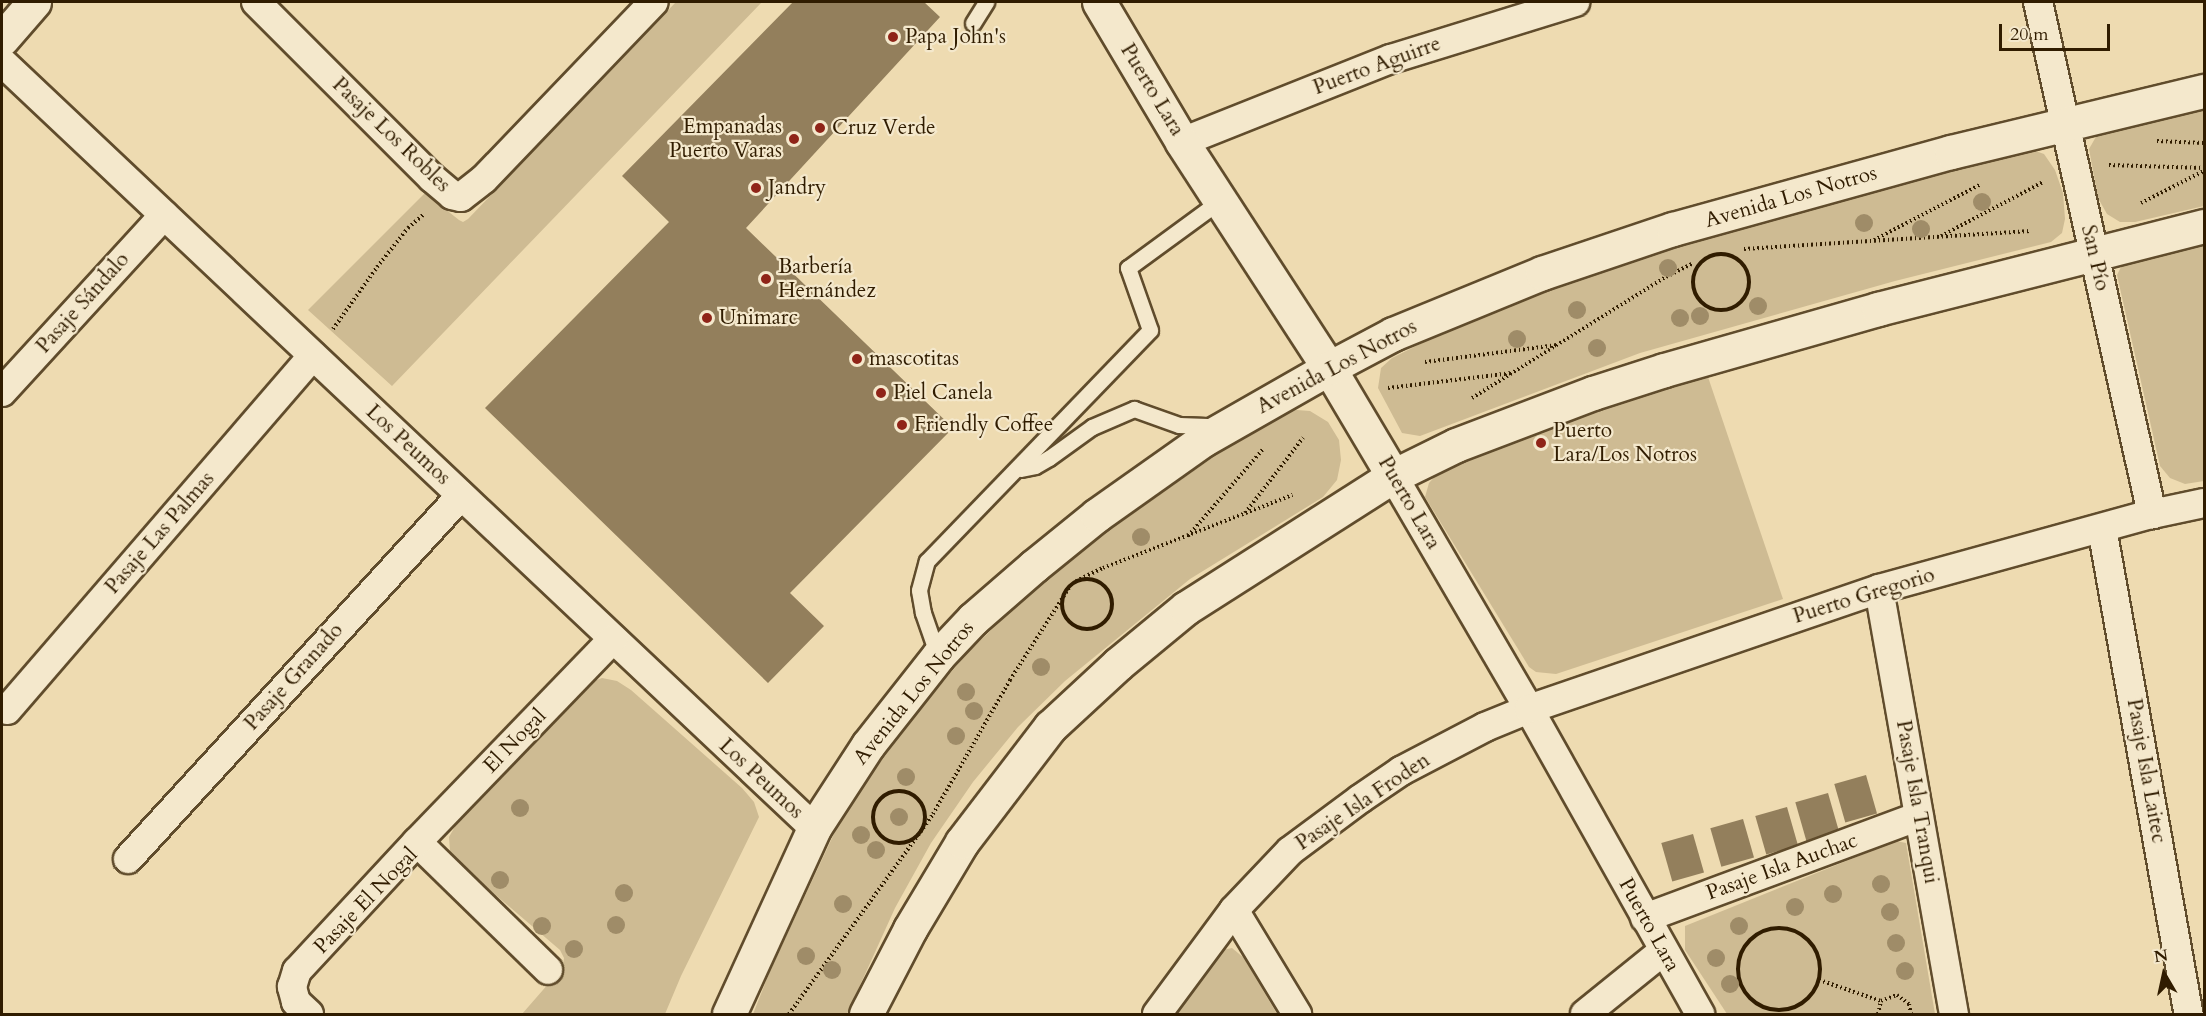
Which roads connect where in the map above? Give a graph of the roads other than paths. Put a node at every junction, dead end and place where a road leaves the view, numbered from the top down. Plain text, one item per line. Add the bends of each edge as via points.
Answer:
1 (34, 2) edge
2 (256, 2) edge
3 (654, 2) edge
4 (986, 2) edge
5 (1099, 2) edge
6 (1575, 2) edge
7 (2038, 2) edge
8 (973, 23) dead end
9 (2, 39) edge
10 (2, 62) edge
11 (2205, 91) edge
12 (2064, 124) junction
13 (1182, 141) junction
14 (1221, 200) junction
15 (164, 215) junction
16 (2205, 226) edge
17 (2093, 253) junction
18 (313, 356) junction
19 (1329, 368) junction
20 (2, 392) edge
21 (1229, 425) junction
22 (1019, 469) junction
23 (1393, 476) junction
24 (460, 495) junction
25 (2205, 503) edge
26 (2152, 514) junction
27 (2102, 528) junction
28 (1879, 589) junction
29 (613, 639) junction
30 (938, 656) junction
31 (1529, 709) junction
32 (7, 710) dead end
33 (1919, 816) junction
34 (814, 828) junction
35 (417, 842) junction
36 (128, 859) dead end
37 (1234, 910) junction
38 (1645, 918) junction
39 (1663, 951) junction
40 (548, 970) dead end
41 (309, 1014) edge
42 (729, 1014) edge
43 (866, 1014) edge
44 (1157, 1014) edge
45 (1297, 1014) edge
46 (1585, 1014) edge
47 (1700, 1014) edge
48 (1954, 1014) edge
49 (2189, 1014) edge

1 - 9 main road
2 - 3 street, Pasaje Los Robles via 452,195 461,197 477,186
4 - 8 lane
5 - 13 main road, Puerto Lara
6 - 13 street, Puerto Aguirre via 1391,59
7 - 12 street, San Pío
10 - 15 street, Los Peumos
11 - 12 main road, Avenida Los Notros
12 - 17 street, San Pío
12 - 19 main road, Avenida Los Notros via 1928,158 1615,248 1471,301 1393,334
13 - 14 main road, Puerto Lara
14 - 19 main road, Puerto Lara
14 - 22 lane via 1128,268 1150,330
15 - 18 street, Los Peumos
15 - 20 street, Pasaje Sándalo
16 - 17 main road
17 - 23 main road via 1878,309 1603,390 1456,445
17 - 26 street, San Pío
18 - 24 street, Los Peumos
18 - 32 street, Pasaje Las Palmas
19 - 21 main road, Avenida Los Notros
19 - 23 main road, Puerto Lara
21 - 22 lane via 1179,425 1134,409 1092,427 1035,466
21 - 30 main road, Avenida Los Notros via 1097,515 973,618
22 - 30 lane via 927,561 919,590
23 - 31 street, Puerto Lara
23 - 43 main road via 1186,608 1050,727 962,842 910,929
24 - 29 street, Los Peumos
24 - 36 street, Pasaje Granado
25 - 26 street, Puerto Gregorio
26 - 27 street, Puerto Gregorio
27 - 28 street, Puerto Gregorio
27 - 49 street, Pasaje Isla Laitec
28 - 31 street, Puerto Gregorio
28 - 33 street, Pasaje Isla Tranqui
29 - 34 street, Los Peumos
29 - 35 street, El Nogal
30 - 34 main road, Avenida Los Notros via 868,745
31 - 37 street, Pasaje Isla Froden via 1441,749 1360,799 1290,851
31 - 38 street, Puerto Lara
33 - 38 street, Pasaje Isla Auchac
33 - 48 street, Pasaje Isla Tranqui
34 - 42 main road, Avenida Los Notros
35 - 40 street, Pasaje El Nogal
35 - 41 street, Pasaje El Nogal via 297,971 292,987 296,1002
37 - 44 street, Pasaje Isla Froden
37 - 45 street
38 - 39 street, Puerto Lara
39 - 46 street
39 - 47 street, Puerto Lara

